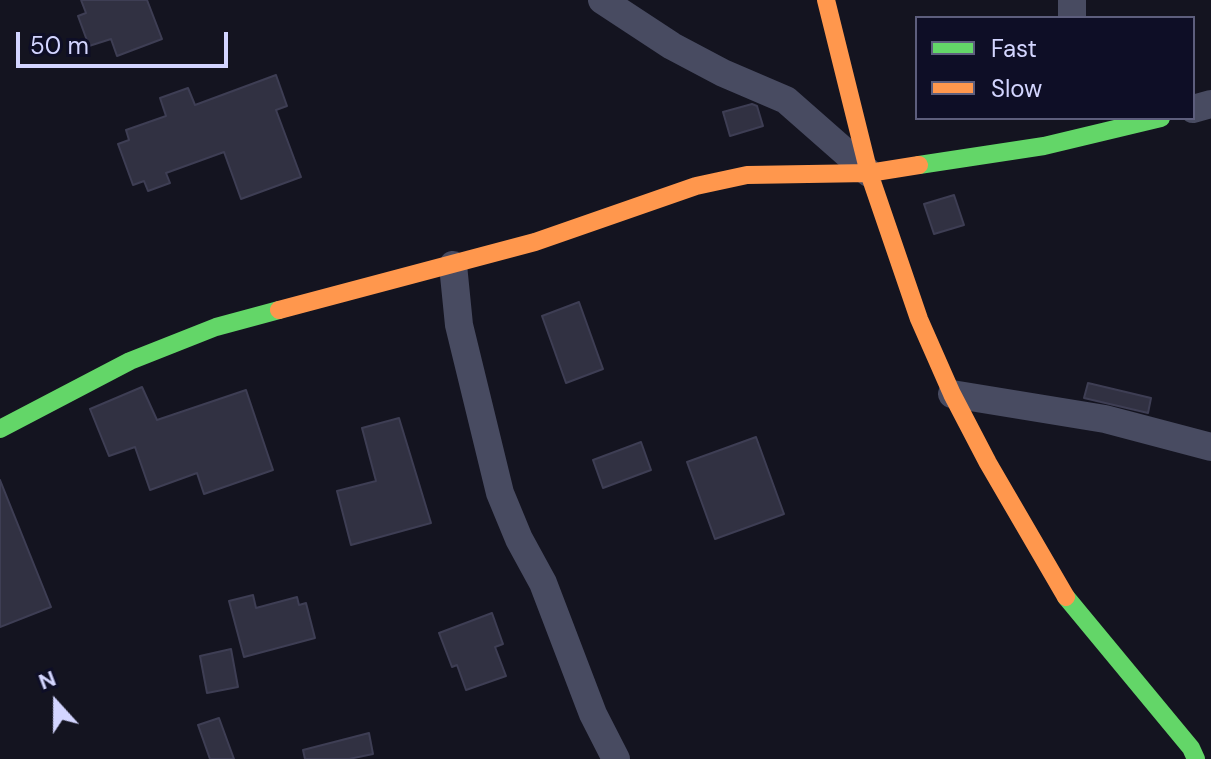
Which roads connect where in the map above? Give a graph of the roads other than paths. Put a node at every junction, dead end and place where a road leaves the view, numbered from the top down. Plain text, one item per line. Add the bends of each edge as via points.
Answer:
1 (602, 0) edge
2 (827, 1) edge
3 (1146, 120) edge
4 (1108, 125) edge
5 (869, 173) junction
6 (453, 265) junction
7 (952, 394) junction
8 (0, 429) edge
9 (1211, 447) edge
10 (616, 759) edge
11 (1196, 759) edge

1 - 5 street via 672,46 786,100
2 - 5 street
3 - 4 street
4 - 5 street via 1044,146
5 - 6 street via 747,175 696,186
5 - 7 street via 919,319
6 - 8 street via 216,327 130,361
6 - 10 street via 459,325 500,493
7 - 9 street via 1105,419
7 - 11 street via 1066,597

